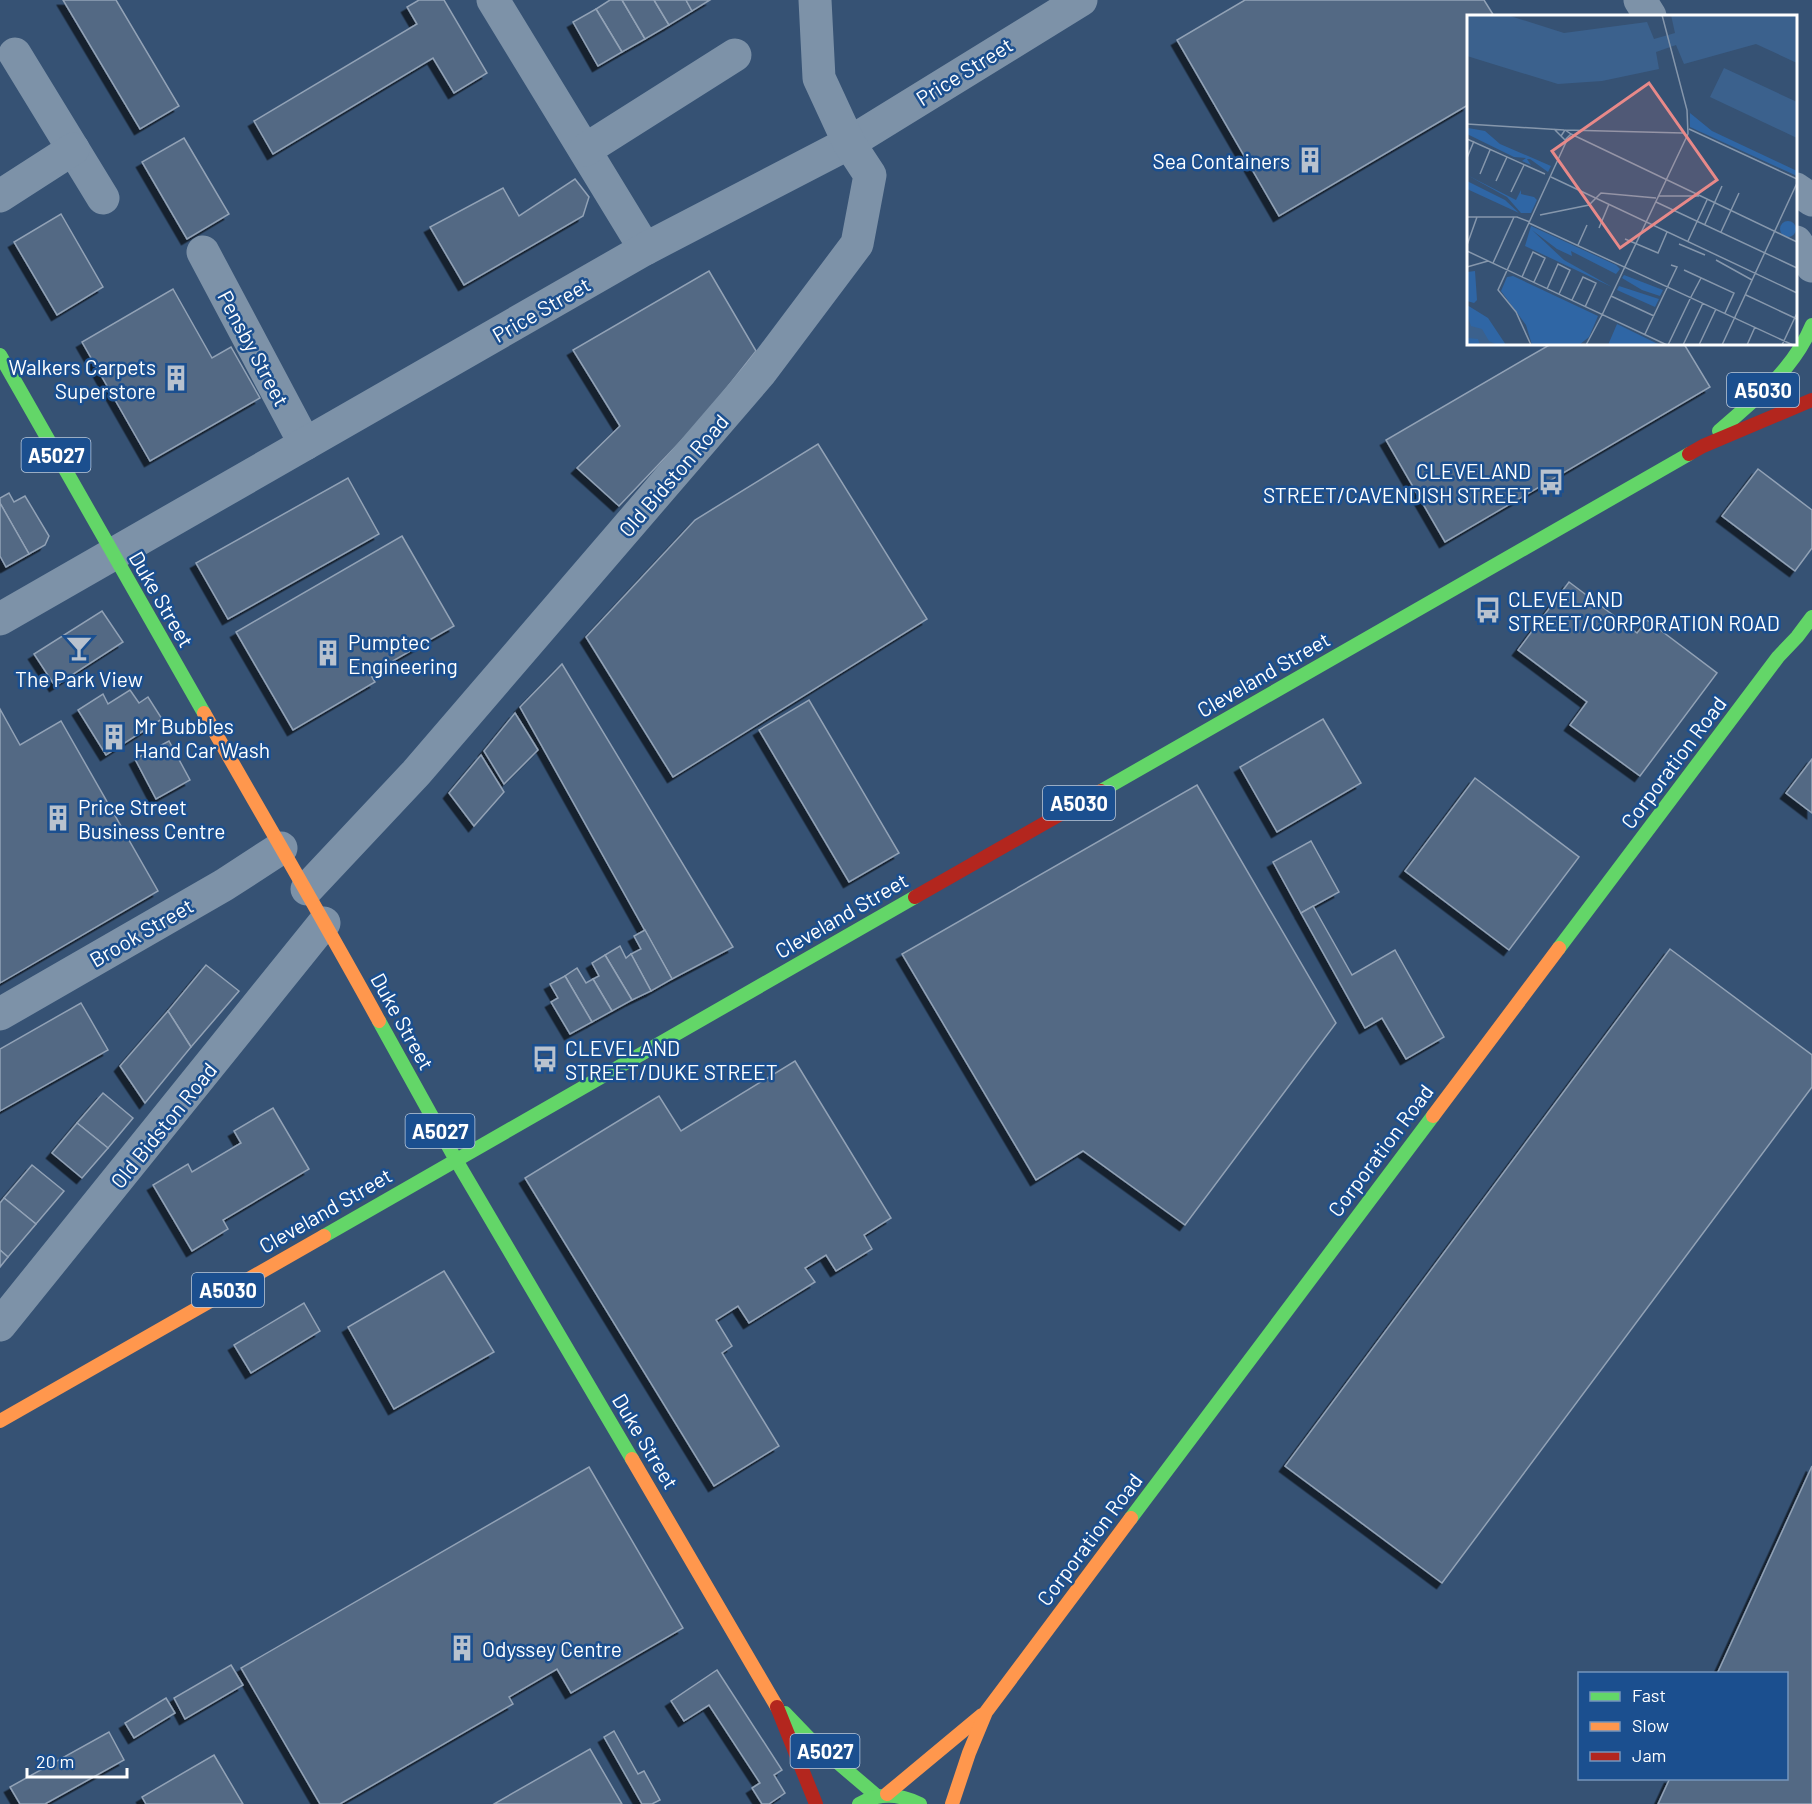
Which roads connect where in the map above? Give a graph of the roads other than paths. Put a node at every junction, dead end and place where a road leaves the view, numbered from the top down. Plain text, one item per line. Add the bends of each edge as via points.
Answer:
1 (493, 0) edge
2 (815, 0) edge
3 (1081, 0) edge
4 (1640, 0) edge
5 (1649, 15) edge
6 (15, 54) dead end
7 (735, 55) dead end
8 (849, 143) junction
9 (73, 149) junction
10 (585, 150) junction
11 (1797, 190) edge
12 (0, 196) edge
13 (103, 198) dead end
14 (1812, 200) edge
15 (1797, 244) edge
16 (645, 249) junction
17 (203, 252) dead end
18 (1812, 266) edge
19 (1812, 325) edge
20 (0, 355) edge
21 (1812, 400) edge
22 (305, 444) junction
23 (1703, 446) junction
24 (112, 555) junction
25 (1812, 617) edge
26 (0, 619) edge
27 (281, 848) junction
28 (307, 889) junction
29 (324, 923) junction
30 (0, 1014) edge
31 (456, 1160) junction
32 (0, 1325) edge
33 (0, 1421) edge
34 (775, 1703) junction
35 (986, 1712) junction
36 (882, 1795) junction
37 (816, 1804) edge
38 (859, 1804) edge
39 (920, 1804) edge
40 (952, 1804) edge

1 - 10 street
2 - 8 street, Old Bidston Road via 819,78
3 - 8 street, Price Street
4 - 5 street
6 - 9 street
7 - 10 street
8 - 16 street, Price Street
8 - 28 street, Old Bidston Road via 870,175 857,243 760,373 423,764
9 - 12 street
9 - 13 street
10 - 16 street
11 - 14 street
15 - 18 street
16 - 22 street, Price Street
17 - 22 street, Pensby Street
19 - 23 main road, Cleveland Street / A5030 via 1799,352 1780,374
20 - 24 main road, Duke Street / A5027
21 - 23 main road, Cleveland Street / A5030
22 - 24 street, Price Street
23 - 31 main road, Cleveland Street / A5030
24 - 26 street, Price Street
24 - 27 main road, Duke Street / A5027
25 - 35 main road, Corporation Road via 1778,657
27 - 28 main road, Duke Street / A5027
27 - 30 street, Brook Street
28 - 29 main road, Duke Street / A5027
29 - 31 main road, Duke Street / A5027
29 - 32 street, Old Bidston Road
31 - 33 main road, Cleveland Street / A5030
31 - 34 main road, Duke Street / A5027
34 - 36 main road, Duke Street / A5027 via 808,1738
34 - 37 main road, Duke Street / A5027
35 - 36 main road, Corporation Road via 915,1773
35 - 40 main road, Corporation Road
36 - 38 main road, Corporation Road
36 - 39 main road via 909,1798

